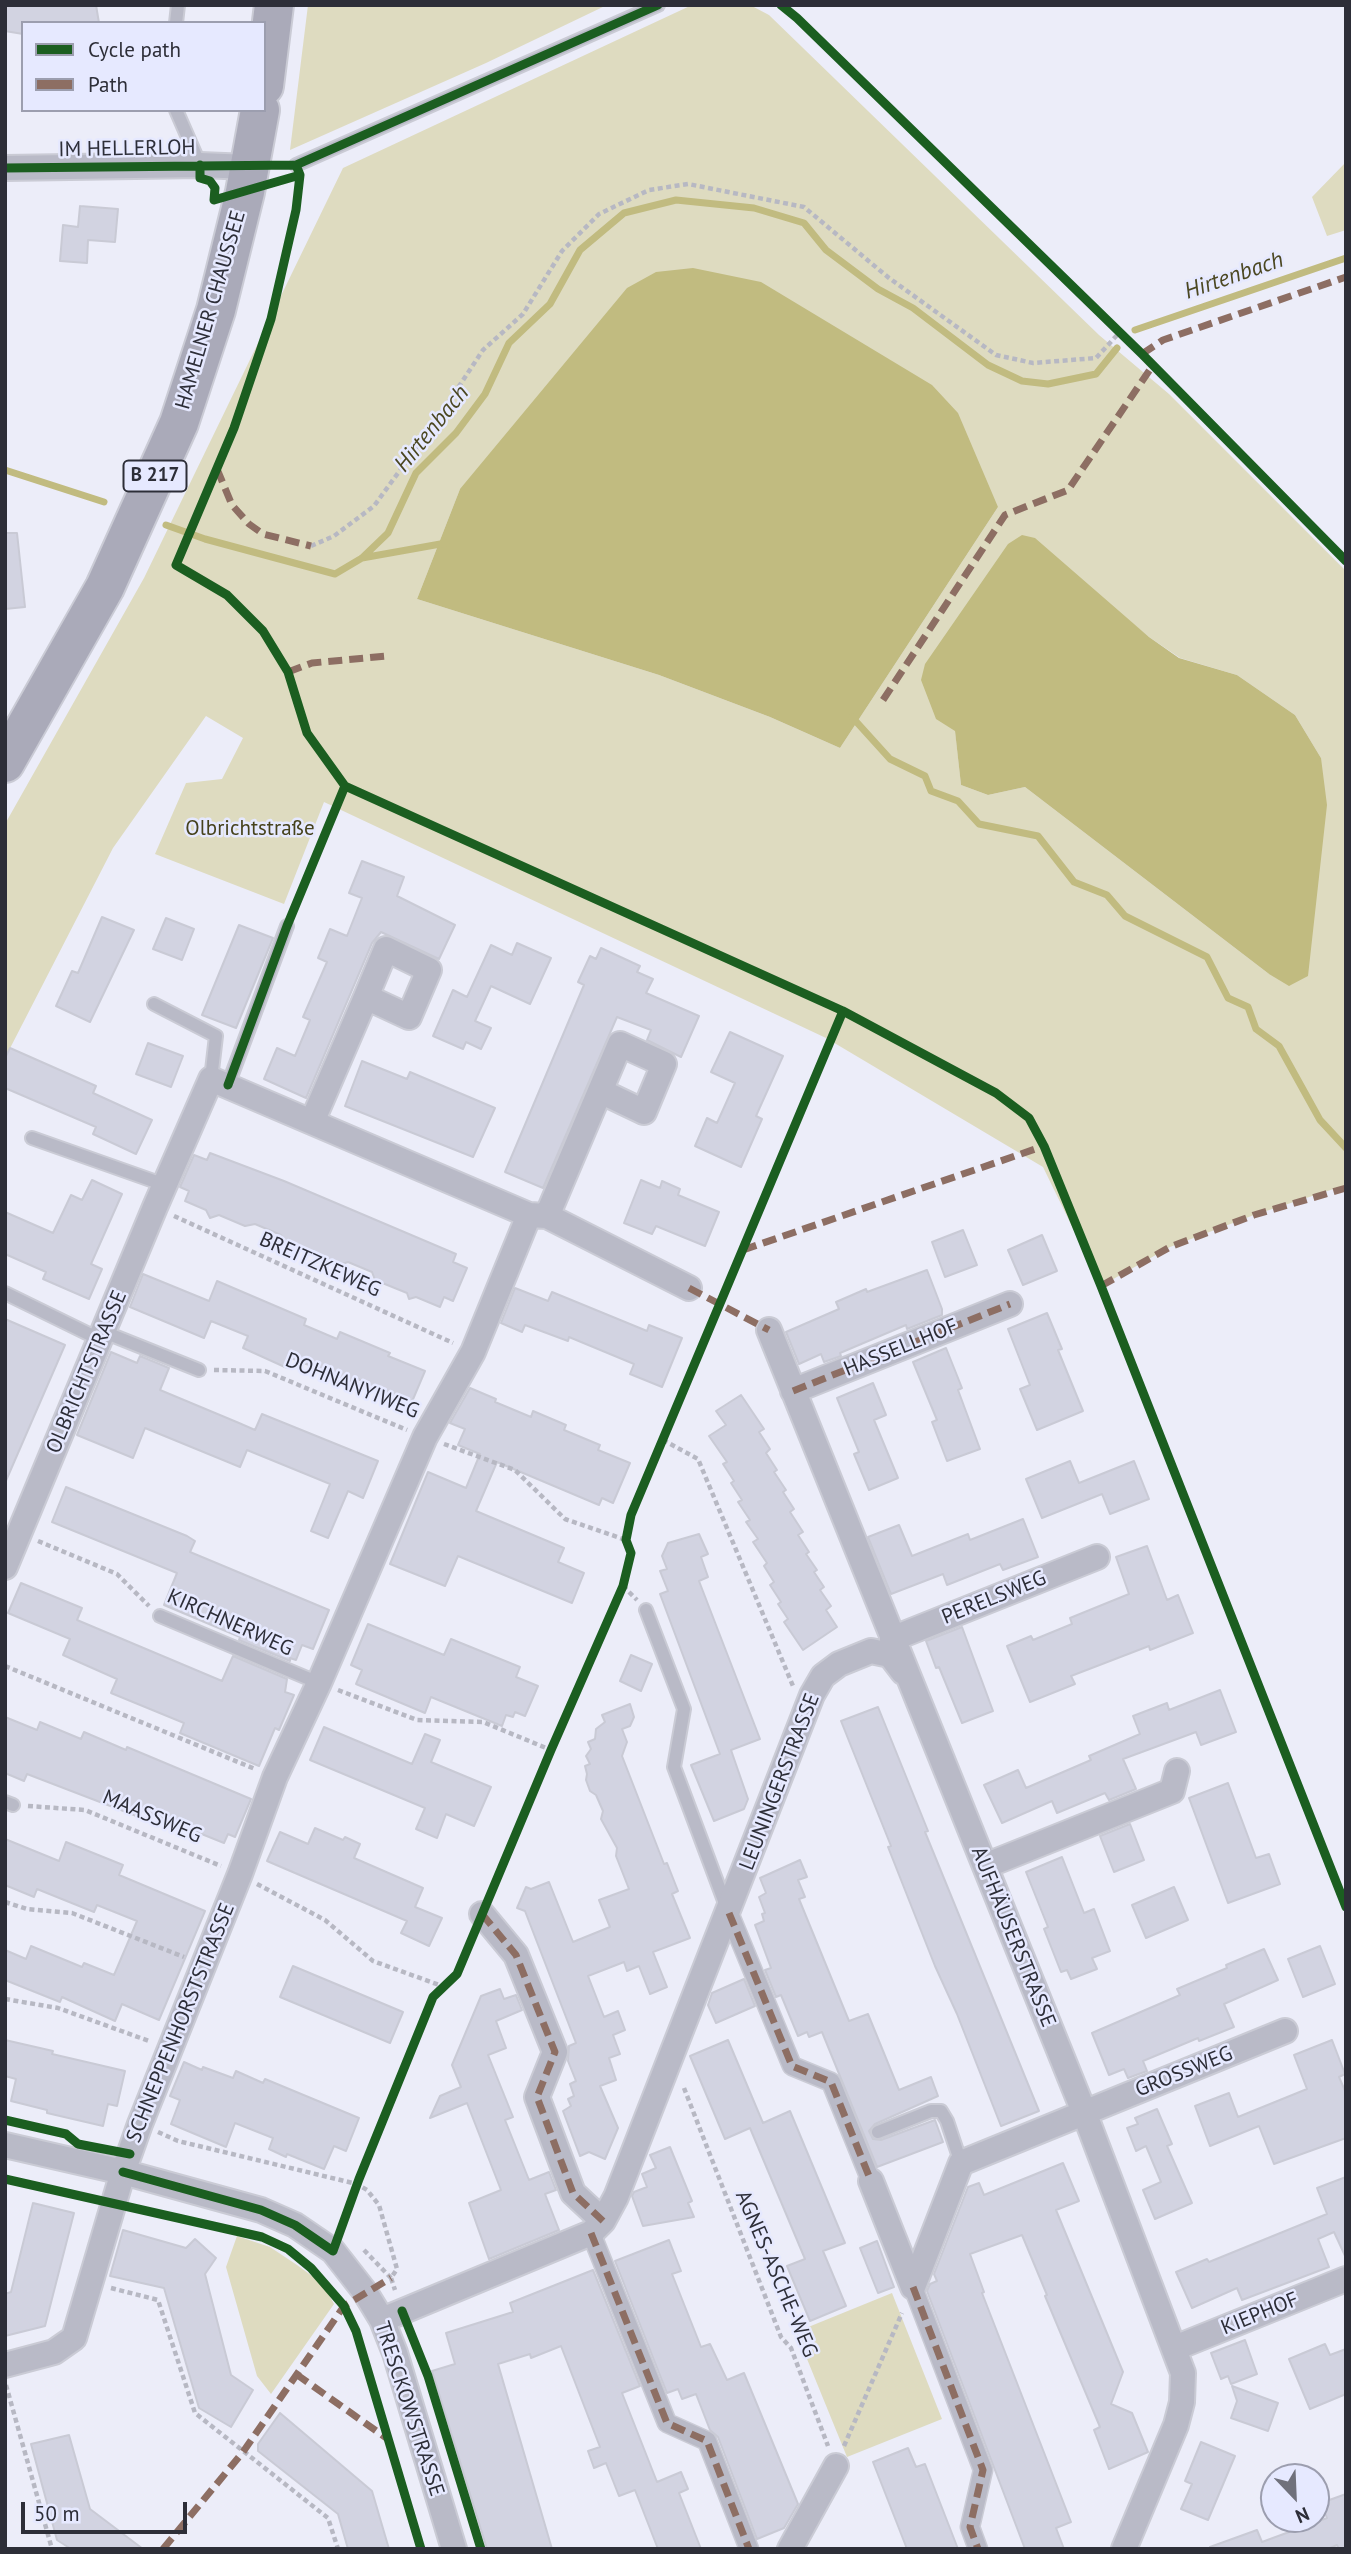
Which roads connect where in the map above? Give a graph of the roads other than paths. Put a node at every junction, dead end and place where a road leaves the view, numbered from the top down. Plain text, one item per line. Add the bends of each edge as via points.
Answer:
1 (274, 5) edge
2 (658, 5) edge
3 (266, 70) edge
4 (177, 112) edge
5 (260, 112) edge
6 (200, 165) junction
7 (296, 165) dead end
8 (249, 167) junction
9 (5, 168) edge
10 (5, 762) edge
11 (287, 926) dead end
12 (366, 997) dead end
13 (154, 1004) dead end
14 (219, 1082) junction
15 (600, 1091) dead end
16 (312, 1122) junction
17 (32, 1138) dead end
18 (165, 1185) junction
19 (538, 1215) junction
20 (689, 1289) dead end
21 (5, 1293) edge
22 (1010, 1304) dead end
23 (769, 1330) dead end
24 (102, 1336) junction
25 (199, 1370) road end
26 (793, 1391) junction
27 (1097, 1557) dead end
28 (5, 1567) edge
29 (646, 1610) dead end
30 (160, 1616) road end
31 (892, 1639) junction
32 (319, 1683) junction
33 (912, 1685) junction
34 (1177, 1771) dead end
35 (985, 1866) junction
36 (729, 1913) junction
37 (482, 1914) dead end
38 (1285, 2031) dead end
39 (1084, 2112) junction
40 (878, 2132) dead end
41 (5, 2145) edge
42 (961, 2163) junction
43 (123, 2172) junction
44 (871, 2181) joint
45 (597, 2227) junction
46 (1346, 2279) edge
47 (913, 2287) junction
48 (392, 2316) junction
49 (1175, 2348) junction
50 (5, 2365) edge
51 (836, 2466) road end
52 (454, 2549) edge
53 (749, 2549) edge
54 (790, 2549) edge
55 (978, 2549) edge
56 (1124, 2549) edge

1 - 3 main road
2 - 7 lane
4 - 6 lane
5 - 8 main road, HAMELNER CHAUSSEE / B 217
6 - 8 street, IM HELLERLOH
6 - 9 street, IM HELLERLOH
8 - 10 main road, HAMELNER CHAUSSEE / B 217 via 216,310 179,423 106,587
11 - 14 lane
12 - 16 street
13 - 14 lane via 216,1036
14 - 16 street
14 - 18 street, OLBRICHTSTRASSE
15 - 19 street, SCHNEPPENHORSTSTRASSE
16 - 19 street
17 - 18 lane
18 - 24 street, OLBRICHTSTRASSE
19 - 20 street
19 - 32 street, SCHNEPPENHORSTSTRASSE via 473,1352 425,1437
21 - 24 lane
22 - 26 street, HASSELLHOF
23 - 26 street, AUFHÄUSERSTRASSE
24 - 25 lane
24 - 28 street, OLBRICHTSTRASSE
26 - 31 street, AUFHÄUSERSTRASSE
27 - 31 street, PERELSWEG
29 - 36 lane, LEUNINGERSTRASSE via 684,1709 674,1767
30 - 32 lane, KIRCHNERWEG
31 - 33 street, AUFHÄUSERSTRASSE
32 - 43 street, SCHNEPPENHORSTSTRASSE via 275,1777
33 - 35 street, AUFHÄUSERSTRASSE
33 - 36 street, LEUNINGERSTRASSE via 890,1656 871,1651 823,1676
34 - 35 street via 1172,1791
35 - 39 street, AUFHÄUSERSTRASSE
36 - 44 street via 792,2066 831,2082
36 - 45 street, LEUNINGERSTRASSE via 617,2197
37 - 45 street via 516,1955 555,2052 537,2096 573,2193
38 - 39 street, GROSSWEG
39 - 42 street, GROSSWEG
39 - 49 street, AUFHÄUSERSTRASSE
40 - 42 lane via 941,2111
41 - 43 street, TRESCKOWSTRASSE
42 - 47 street
43 - 48 street, TRESCKOWSTRASSE via 261,2210 295,2225 333,2252 365,2292
43 - 50 street, SCHNEPPENHORSTSTRASSE via 74,2338 54,2352
44 - 47 street
45 - 48 street
45 - 53 street via 667,2423 707,2441
46 - 49 street, KIEPHOF
47 - 55 street via 983,2470 970,2527
48 - 52 street, TRESCKOWSTRASSE via 395,2353
49 - 56 street, AUFHÄUSERSTRASSE via 1183,2373 1182,2402
51 - 54 street

